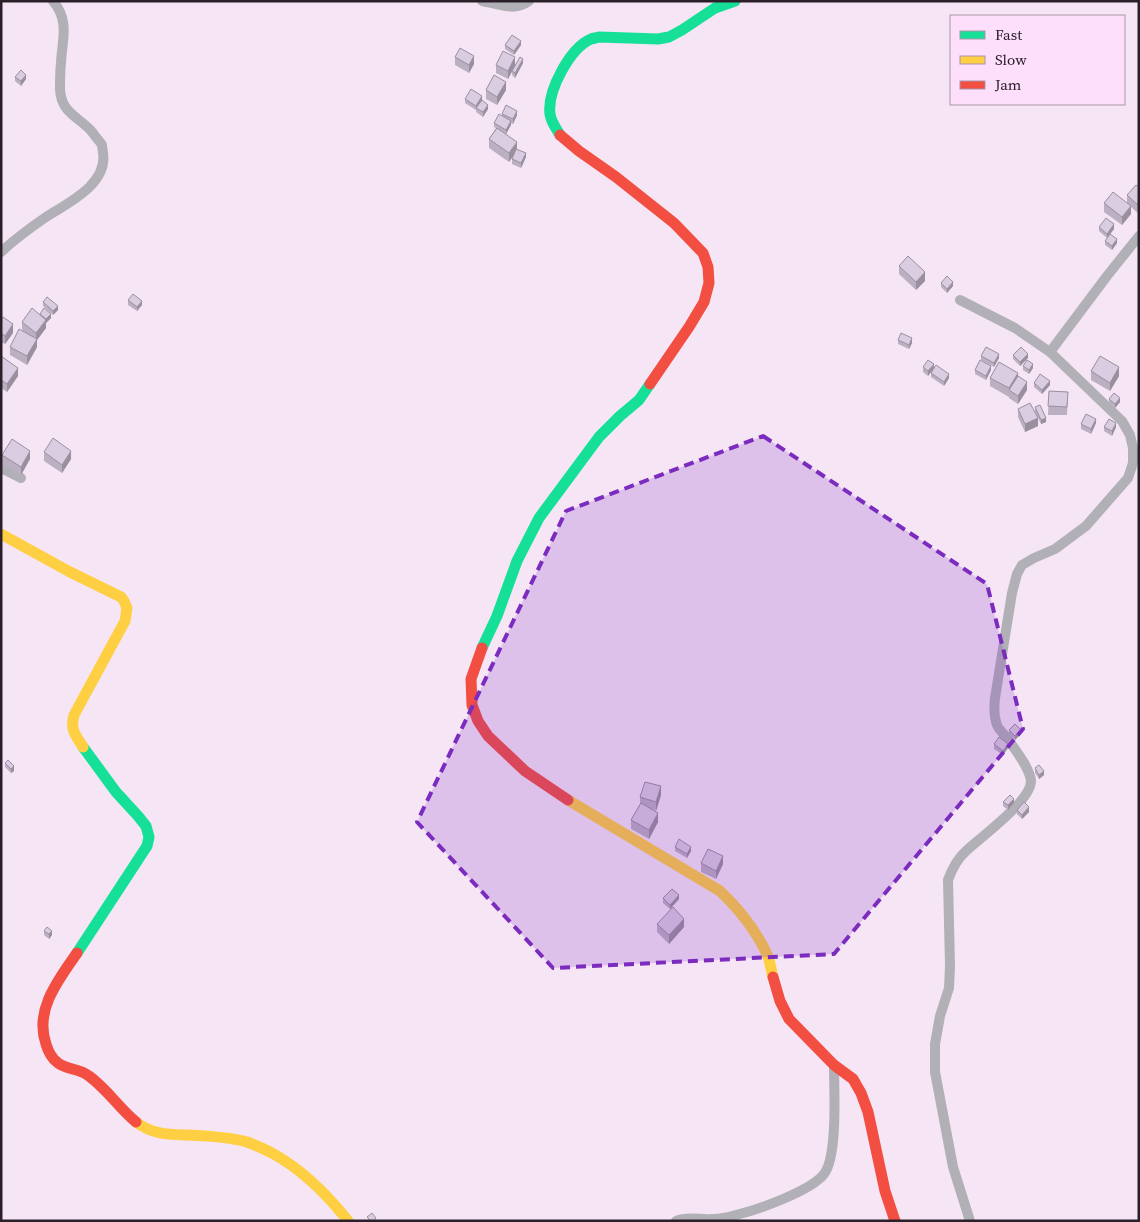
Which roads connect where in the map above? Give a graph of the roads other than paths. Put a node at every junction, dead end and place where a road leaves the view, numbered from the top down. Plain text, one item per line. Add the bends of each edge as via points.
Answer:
1 (53, 1) edge
2 (482, 1) edge
3 (529, 1) edge
4 (736, 1) edge
5 (1139, 236) edge
6 (1, 252) edge
7 (960, 300) dead end
8 (1050, 352) junction
9 (1, 468) edge
10 (20, 478) dead end
11 (1, 534) edge
12 (834, 1065) junction
13 (348, 1221) edge
14 (676, 1221) edge
15 (895, 1221) edge
16 (970, 1221) edge

1 - 6 street via 64,21 60,62 62,102 90,130 102,146 104,158 96,180 85,191
2 - 3 street via 507,7 517,7
4 - 12 street via 715,8 682,30 658,40 599,36 591,39 566,62 558,78 551,97 550,113 560,135 674,223 703,253 709,283 704,302 639,400 598,437 539,518 517,561 471,679 472,705 488,736 525,771 720,891 735,905 767,956 780,1001 790,1020
5 - 8 street
7 - 8 street via 1015,328
8 - 16 street via 1122,421 1130,434 1133,463 1128,478 1086,526 1055,549 1022,565 1017,574 994,712 997,726 1027,769 1031,780 1029,789 1007,815 965,852 952,867 948,880 949,988 935,1044 935,1072 953,1167
9 - 10 street
11 - 13 street via 126,601 128,609 121,629 74,715 72,728 149,834 147,846 56,984 41,1028 48,1052 64,1067 80,1070 92,1078 140,1126 152,1132 209,1135 249,1143 278,1155 332,1200
12 - 14 street via 830,1163 816,1182 782,1200 736,1216
12 - 15 street via 853,1079 861,1093

